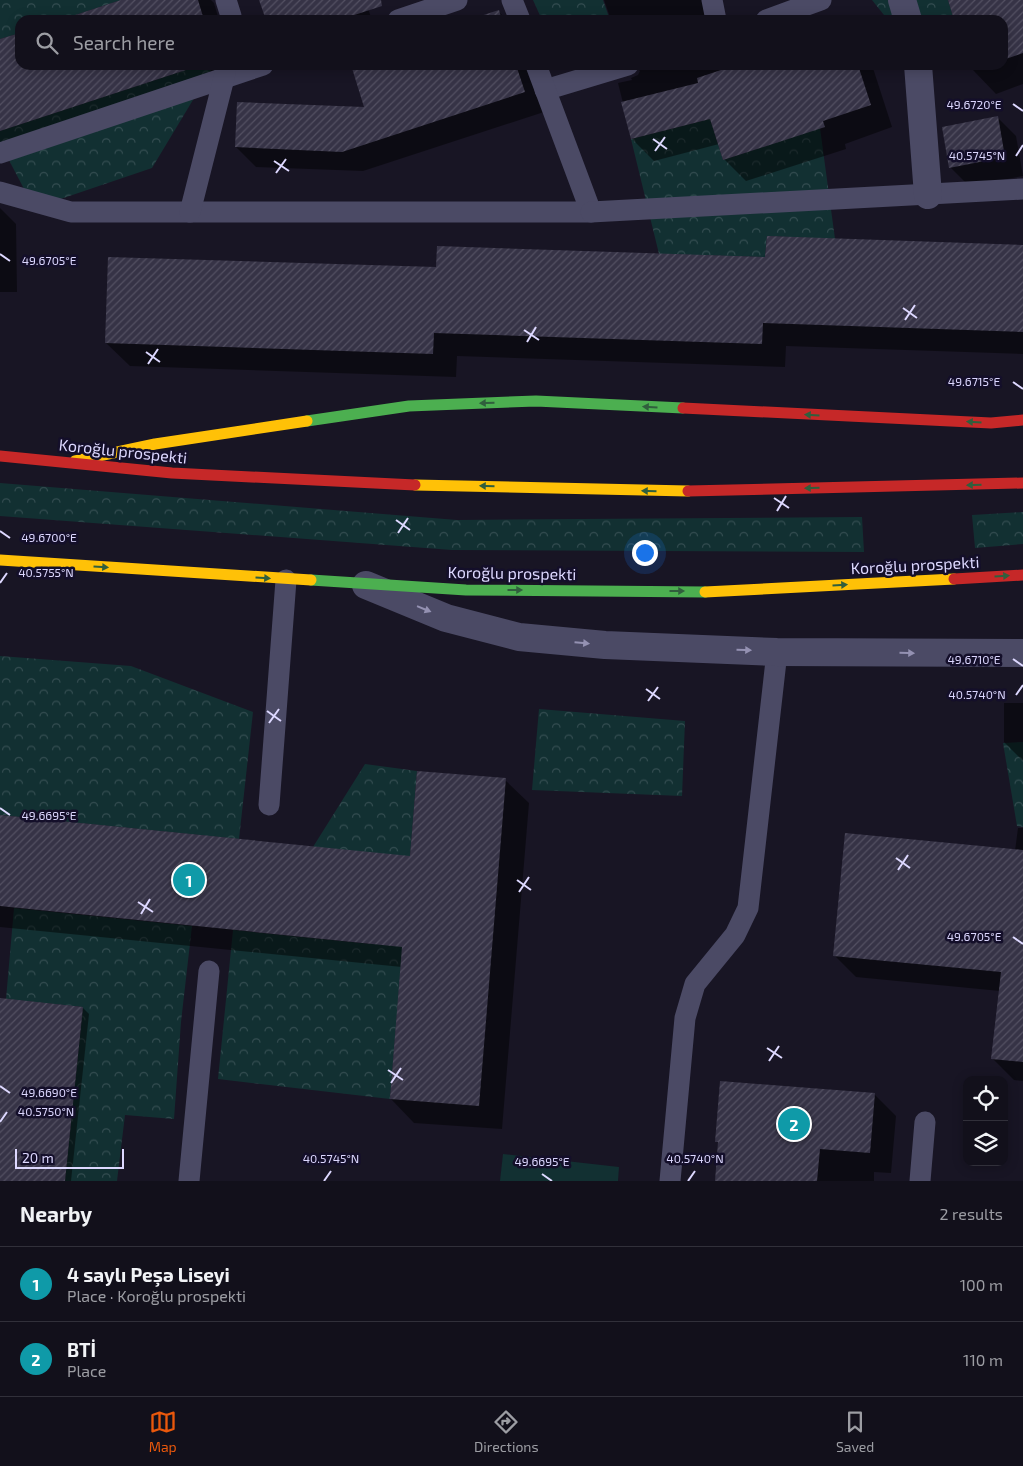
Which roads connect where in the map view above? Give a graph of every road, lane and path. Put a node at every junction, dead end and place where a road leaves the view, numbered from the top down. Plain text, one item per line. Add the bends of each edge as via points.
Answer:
1 (226, 0) edge
2 (458, 0) edge
3 (512, 0) edge
4 (712, 0) edge
5 (820, 0) edge
6 (902, 0) edge
7 (231, 15) edge
8 (413, 15) edge
9 (518, 15) edge
10 (715, 15) edge
11 (780, 15) edge
12 (906, 15) edge
13 (538, 70) edge
14 (611, 70) edge
15 (918, 70) edge
16 (225, 72) edge
17 (545, 90) junction
18 (0, 153) edge
19 (1023, 190) edge
20 (0, 192) edge
21 (928, 195) junction
22 (190, 212) junction
23 (591, 212) junction
24 (1023, 420) edge
25 (0, 456) edge
26 (72, 462) junction
27 (1023, 483) edge
28 (0, 560) edge
29 (1023, 575) edge
30 (286, 580) junction
31 (363, 584) junction
32 (777, 652) junction
33 (1023, 653) edge
34 (269, 804) dead end
35 (209, 971) dead end
36 (925, 1122) dead end
37 (188, 1181) edge
38 (670, 1181) edge
39 (920, 1181) edge

1 - 7 lane
2 - 8 lane
3 - 9 lane
4 - 10 lane
5 - 11 lane
6 - 12 street
13 - 17 lane
14 - 17 lane
15 - 21 street
16 - 18 lane
16 - 22 lane
17 - 23 lane
19 - 21 lane
20 - 22 lane via 71,212
21 - 23 lane
22 - 23 lane
24 -> 26 main road via 991,423 536,401 409,406 155,444
25 - 26 main road, Koroğlu prospekti
27 -> 26 main road, Koroğlu prospekti via 680,491 380,484 172,473
28 -> 30 main road, Koroğlu prospekti
31 -> 29 main road, Koroğlu prospekti via 466,590 712,592
30 - 31 main road, Koroğlu prospekti
30 - 34 lane
31 -> 32 street via 446,618 519,637 605,645
32 -> 33 street
32 - 38 lane via 748,908 736,935 695,984 685,1018
35 - 37 lane
36 - 39 lane

